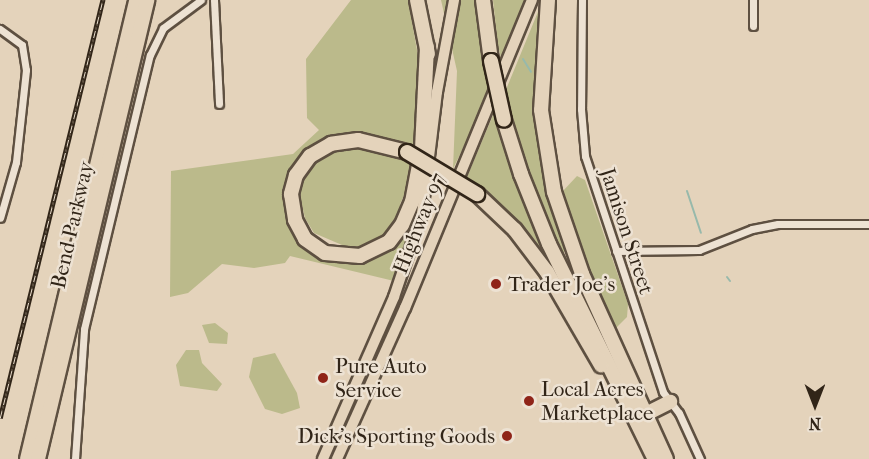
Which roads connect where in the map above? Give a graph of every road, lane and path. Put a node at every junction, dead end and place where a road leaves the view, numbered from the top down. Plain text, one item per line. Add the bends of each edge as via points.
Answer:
1 (136, 0) edge
2 (147, 0) edge
3 (201, 0) edge
4 (214, 0) edge
5 (417, 0) edge
6 (454, 0) edge
7 (483, 0) edge
8 (532, 0) edge
9 (548, 0) edge
10 (582, 0) edge
11 (753, 0) edge
12 (753, 26) dead end
13 (0, 28) edge
14 (427, 47) junction
15 (219, 104) dead end
16 (434, 129) junction
17 (0, 218) edge
18 (869, 224) edge
19 (616, 251) junction
20 (356, 384) junction
21 (670, 402) junction
22 (648, 413) junction
23 (653, 456) edge
24 (27, 459) edge
25 (38, 459) edge
26 (75, 459) edge
27 (323, 459) edge
28 (329, 459) edge
29 (337, 459) edge
30 (666, 459) edge
31 (700, 459) edge

1 - 24 highway, Bend Parkway
2 - 25 highway, Bend Parkway
3 - 26 street via 163,28 150,55 84,329
4 - 15 street
5 - 14 highway
6 - 16 main road, Highway 97
7 - 23 highway, bridge via 504,120 539,222 616,373
8 - 29 main road, Highway 97 via 405,308
9 - 22 highway via 541,110 554,192 586,283
10 - 19 street, Jamison Street via 582,136 590,175
11 - 12 street
13 - 17 street via 22,45 25,90 16,162
14 - 16 highway
14 - 23 highway, bridge via 422,149 412,202 402,225 389,242 360,256 325,253 305,238 295,220 291,194 296,175 310,156 331,144 358,140 407,152 477,194 515,230 547,272
16 - 20 main road, Highway 97 via 426,197 410,255
18 - 19 street via 778,224 699,250
19 - 21 street, Jamison Street via 663,392
20 - 27 main road, Highway 97
20 - 28 main road
21 - 22 highway
21 - 31 street, Jamison Street
22 - 30 highway

